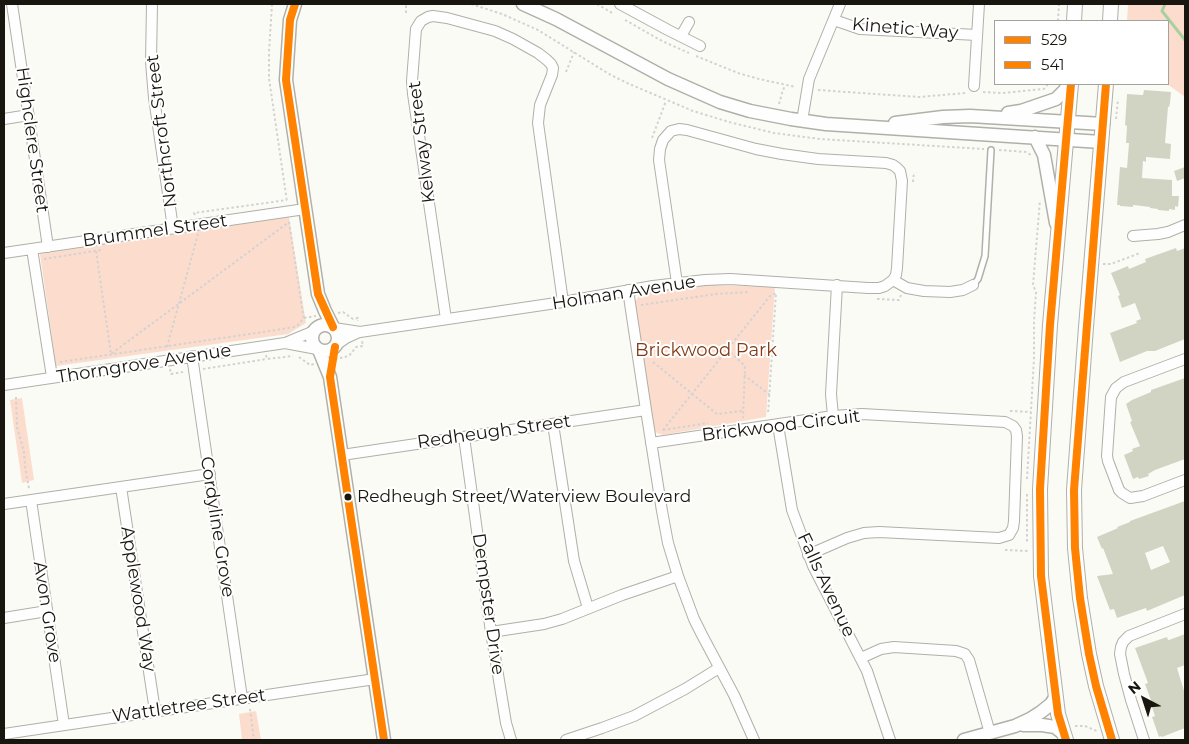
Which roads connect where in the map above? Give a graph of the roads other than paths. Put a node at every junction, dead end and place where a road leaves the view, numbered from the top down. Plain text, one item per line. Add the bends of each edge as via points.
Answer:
1 (12, 4) edge
2 (152, 4) edge
3 (285, 4) edge
4 (296, 4) edge
5 (523, 4) edge
6 (620, 4) edge
7 (840, 4) edge
8 (979, 4) edge
9 (1075, 4) edge
10 (1111, 4) edge
11 (290, 20) junction
12 (834, 20) junction
13 (1074, 20) edge
14 (1110, 20) edge
15 (689, 22) dead end
16 (977, 35) junction
17 (681, 36) junction
18 (700, 46) dead end
19 (1069, 85) edge
20 (1070, 85) edge
21 (1106, 85) edge
22 (974, 86) dead end
23 (29, 115) junction
24 (986, 116) junction
25 (4, 119) edge
26 (802, 121) junction
27 (1068, 122) junction
28 (1103, 124) junction
29 (863, 126) junction
30 (1035, 137) junction
31 (1066, 139) junction
32 (1102, 142) junction
33 (991, 150) road end
34 (305, 209) junction
35 (1185, 225) edge
36 (173, 228) junction
37 (1058, 235) junction
38 (1133, 236) dead end
39 (48, 247) junction
40 (32, 249) junction
41 (4, 253) edge
42 (891, 282) junction
43 (677, 283) junction
44 (837, 285) junction
45 (974, 285) joint
46 (628, 290) junction
47 (318, 294) junction
48 (563, 302) junction
49 (446, 319) junction
50 (334, 328) junction
51 (315, 330) junction
52 (360, 332) junction
53 (285, 343) junction
54 (335, 346) junction
55 (318, 349) junction
56 (192, 356) junction
57 (1185, 359) edge
58 (330, 377) junction
59 (52, 378) junction
60 (4, 384) edge
61 (646, 410) junction
62 (833, 416) junction
63 (553, 424) junction
64 (778, 425) junction
65 (464, 436) junction
66 (651, 443) junction
67 (342, 455) junction
68 (210, 474) junction
69 (1185, 480) edge
70 (121, 487) junction
71 (30, 495) junction
72 (4, 504) edge
73 (808, 555) junction
74 (678, 576) junction
75 (588, 608) junction
76 (47, 612) junction
77 (1185, 614) edge
78 (4, 618) edge
79 (491, 632) junction
80 (861, 658) junction
81 (720, 668) junction
82 (375, 679) junction
83 (242, 698) junction
84 (1055, 698) junction
85 (155, 712) junction
86 (64, 725) junction
87 (1015, 726) junction
88 (990, 733) junction
89 (4, 734) edge
90 (1064, 734) edge
91 (1110, 736) edge
92 (384, 740) edge
93 (511, 740) edge
94 (566, 740) edge
95 (754, 740) edge
96 (890, 740) edge
97 (964, 740) edge
98 (1144, 740) edge

1 - 23 street, Highclere Street
2 - 36 street, Northcroft Street via 154,98
3 - 11 street
4 - 11 street
5 - 26 street via 698,93 750,111
6 - 17 street
7 - 12 street
8 - 16 street, Kinetic Way
9 - 13 main road
10 - 14 main road
11 - 34 street via 286,80
12 - 16 street, Kinetic Way via 860,28
12 - 26 street via 809,79
15 - 17 street
16 - 22 street, Kinetic Way
17 - 18 street
19 - 24 street via 1056,99 1021,111
20 - 27 main road
21 - 28 main road
23 - 25 street
23 - 39 street, Highclere Street
24 - 27 street
24 - 29 street
26 - 29 street
27 - 28 street
27 - 31 main road
28 - 32 main road
29 - 30 street
30 - 31 street
30 - 37 street via 1044,155
31 - 32 street
31 - 37 main road
32 - 91 main road via 1074,490 1080,598 1094,678
33 - 45 lane via 985,256
34 - 36 street, Brummel Street via 288,217
34 - 47 street
35 - 38 street via 1168,232
36 - 39 street, Brummel Street
37 - 84 main road via 1040,489 1041,576
39 - 40 street, Brummel Street
40 - 41 street, Brummel Street
40 - 59 street
42 - 43 street via 897,268 902,181 893,165 782,154 679,129 671,131 663,140 659,160
42 - 44 street, Holman Avenue via 879,288
42 - 45 street via 924,291 950,292
43 - 44 street, Holman Avenue via 730,279
43 - 46 street, Holman Avenue
44 - 62 street via 831,394
46 - 48 street, Holman Avenue
46 - 61 street
47 - 50 street
47 - 51 street
48 - 49 street, Holman Avenue
48 - 49 street, Kelway Street via 538,123 540,105 552,75 551,64 538,53 496,31 433,16 421,21 416,30 412,81
49 - 52 street, Holman Avenue
50 - 51 street via 322,325
50 - 52 street, Holman Avenue
50 - 54 street via 338,334
51 - 53 street, Thorngrove Avenue
51 - 55 street via 312,338
52 - 54 street, Holman Avenue
53 - 55 street, Thorngrove Avenue
53 - 56 street, Thorngrove Avenue
54 - 55 street via 328,351
54 - 58 street
55 - 58 street
56 - 59 street, Thorngrove Avenue
56 - 68 street, Cordyline Grove
57 - 69 street via 1116,388 1111,398 1107,449 1116,484 1130,498
58 - 67 street
59 - 60 street, Thorngrove Avenue
61 - 63 street, Redheugh Street
61 - 66 street
62 - 64 street, Brickwood Circuit
62 - 73 street, Brickwood Circuit via 862,414 1005,422 1013,426 1017,436 1013,528 1009,535 999,538 879,532 847,538
63 - 65 street, Redheugh Street
63 - 75 street via 574,561
64 - 66 street, Brickwood Circuit
64 - 73 street, Falls Avenue via 792,510
65 - 67 street, Redheugh Street
65 - 79 street, Dempster Drive
66 - 74 street via 666,535
67 - 82 street
68 - 70 street
68 - 83 street, Cordyline Grove
70 - 71 street
70 - 85 street, Applewood Way
71 - 72 street
71 - 76 street, Avon Grove
73 - 80 street, Falls Avenue
74 - 75 street
74 - 81 street via 688,605
75 - 79 street via 544,624
76 - 78 street
76 - 86 street, Avon Grove
77 - 98 street via 1129,636 1120,647 1124,674
79 - 93 street, Dempster Drive
80 - 88 street via 881,649 894,648 964,654 969,660
80 - 96 street, Falls Avenue
81 - 94 street via 640,712
81 - 95 street
82 - 83 street, Wattletree Street
82 - 92 street
83 - 85 street, Wattletree Street
84 - 87 street via 1030,720
84 - 90 main road
85 - 86 street, Wattletree Street
86 - 89 street, Wattletree Street
87 - 88 street
87 - 90 street via 1042,725 1054,727
88 - 97 street

